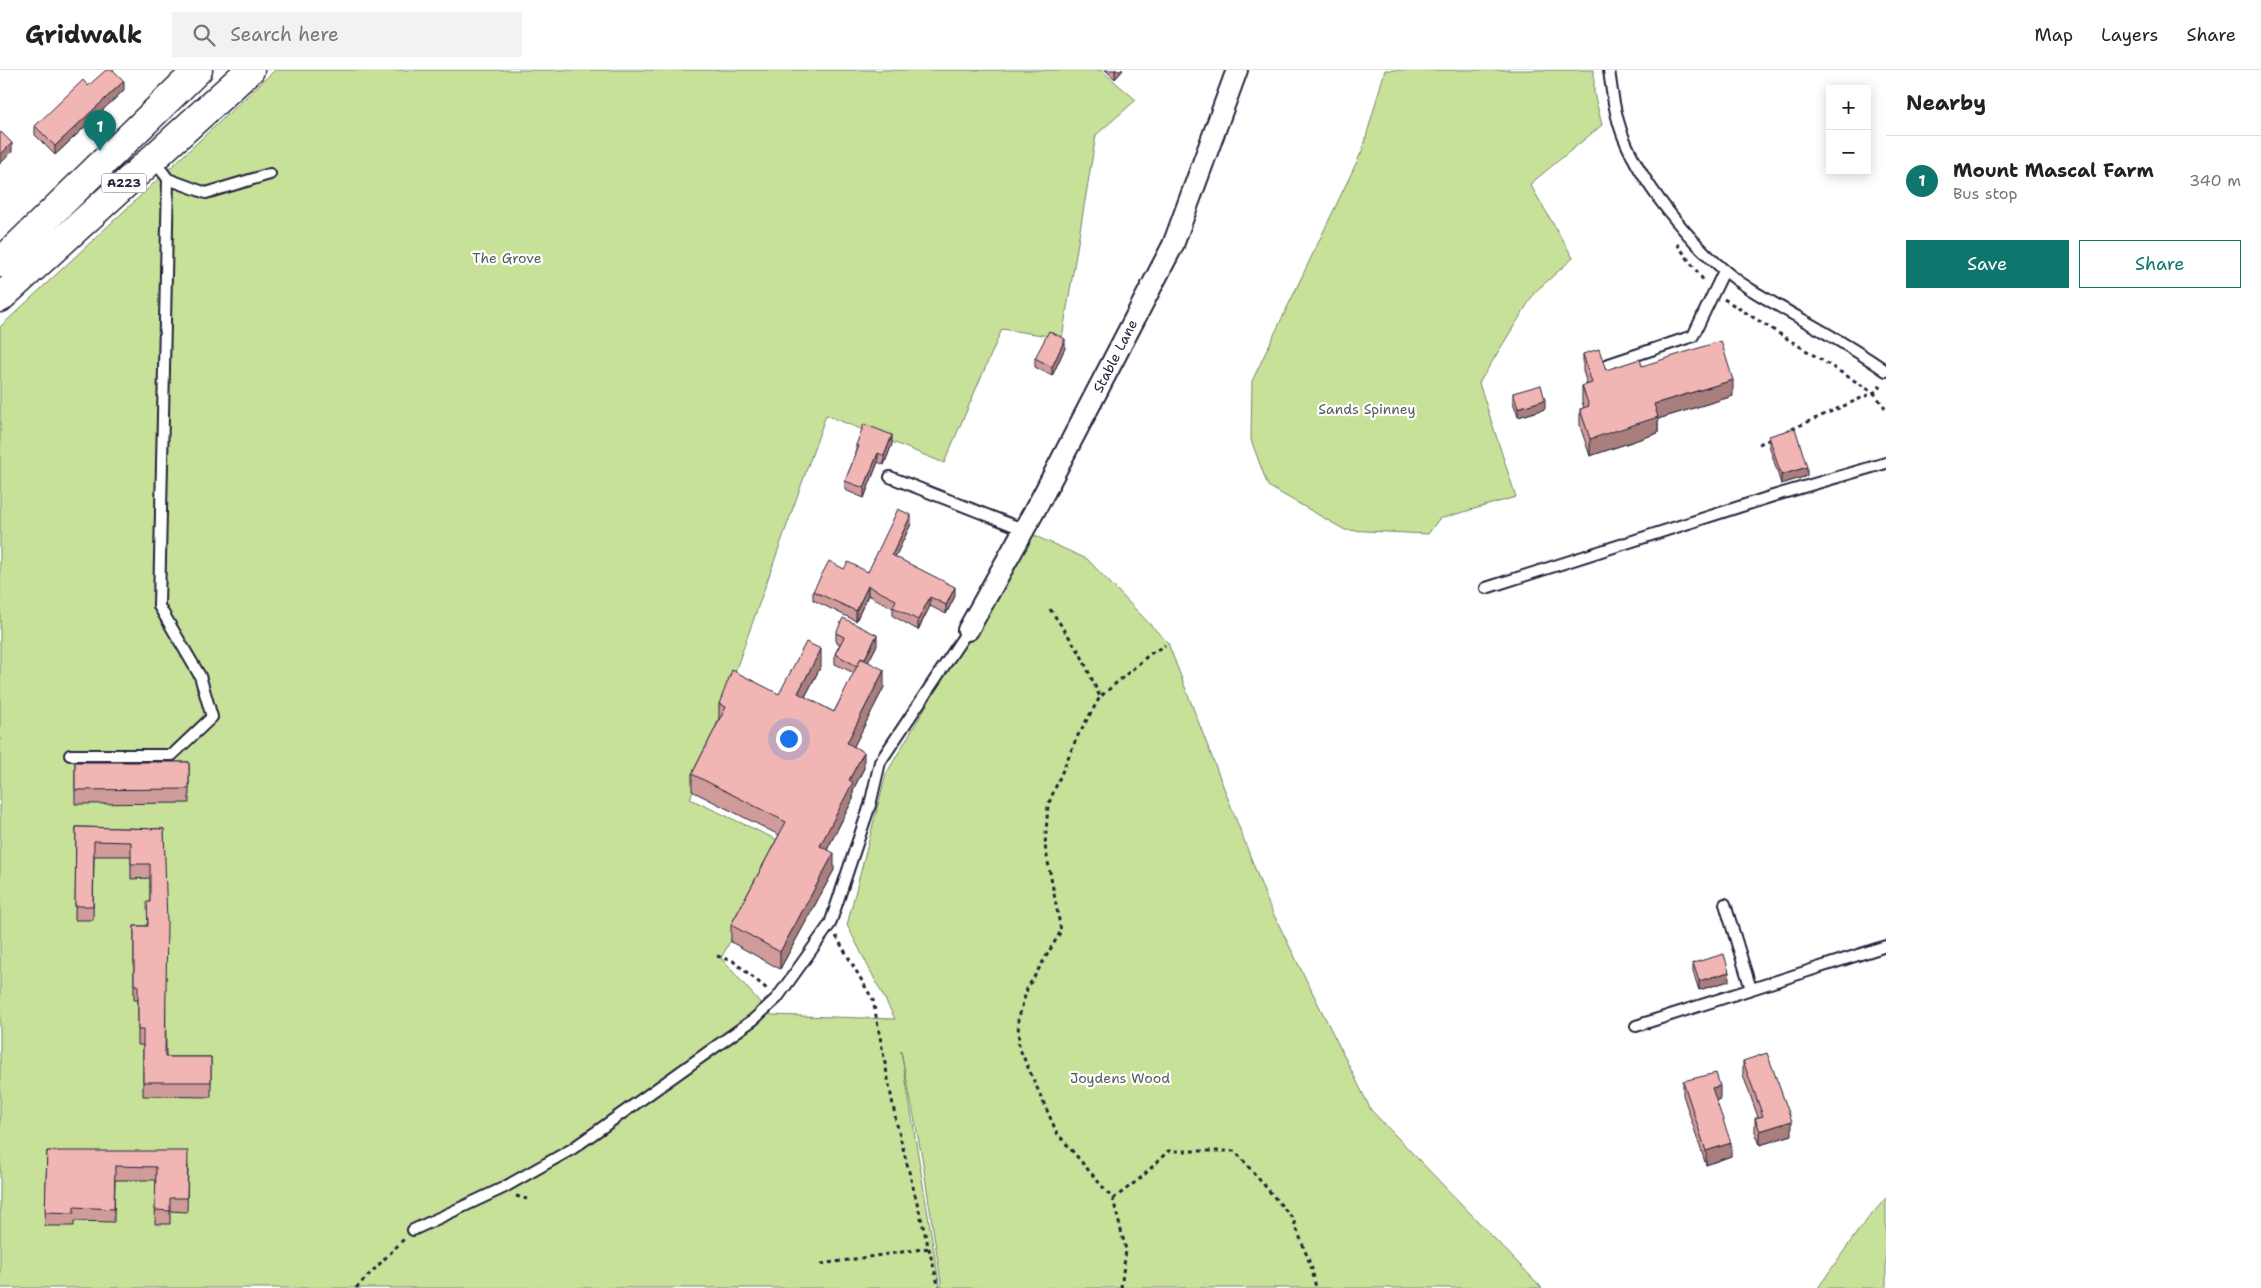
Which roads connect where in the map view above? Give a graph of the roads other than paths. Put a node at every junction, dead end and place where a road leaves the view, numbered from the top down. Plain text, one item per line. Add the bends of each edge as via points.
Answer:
1 (198, 70) edge
2 (250, 70) edge
3 (1237, 70) edge
4 (1610, 70) edge
5 (160, 169) junction
6 (270, 174) dead end
7 (0, 263) edge
8 (1724, 271) junction
9 (0, 298) edge
10 (1609, 364) dead end
11 (1886, 371) edge
12 (1886, 464) edge
13 (890, 477) dead end
14 (1024, 530) junction
15 (1486, 588) dead end
16 (968, 630) joint
17 (70, 755) dead end
18 (1725, 904) dead end
19 (1886, 946) edge
20 (1751, 989) junction
21 (1636, 1026) dead end
22 (413, 1230) road end

1 - 7 main road, A223
2 - 5 main road, A223
3 - 14 street, Stable Lane via 1172,245
4 - 8 lane via 1616,114 1635,160 1672,215
5 - 6 lane via 206,193
5 - 9 main road, A223
5 - 17 lane via 159,606 200,676 212,717 172,755
8 - 10 lane via 1693,336
8 - 11 lane
12 - 15 lane via 1773,496
13 - 14 lane
14 - 16 street, Stable Lane
16 - 22 lane via 880,762 870,805 830,924 777,998 753,1020 572,1149 503,1188
18 - 20 lane
19 - 20 lane
20 - 21 lane

